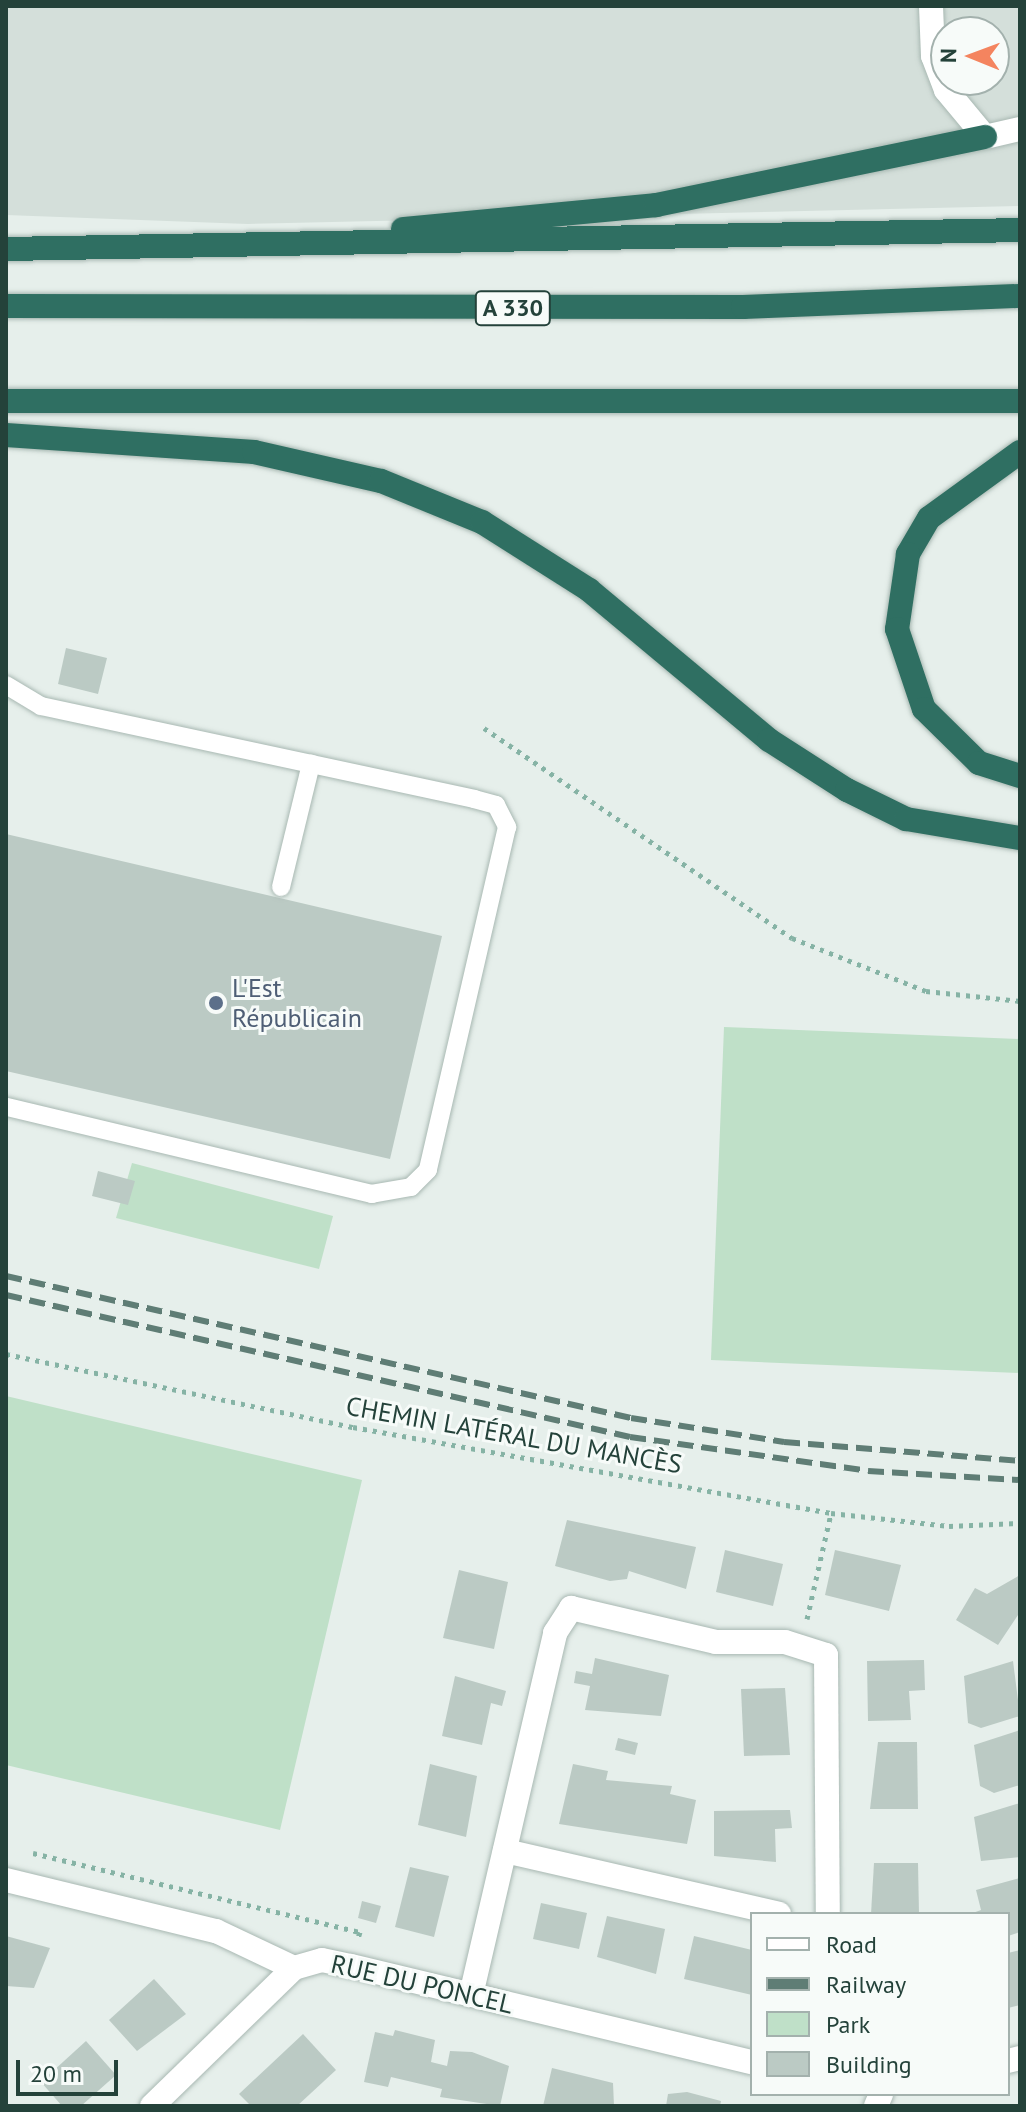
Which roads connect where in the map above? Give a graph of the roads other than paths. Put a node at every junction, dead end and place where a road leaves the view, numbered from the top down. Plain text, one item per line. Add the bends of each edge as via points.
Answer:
1 (931, 6) edge
2 (1020, 129) edge
3 (985, 137) junction
4 (1020, 230) edge
5 (217, 244) junction
6 (6, 249) edge
7 (1020, 296) edge
8 (6, 306) edge
9 (6, 401) edge
10 (1020, 401) edge
11 (6, 435) edge
12 (1020, 452) edge
13 (6, 685) edge
14 (311, 764) junction
15 (1020, 776) edge
16 (1020, 838) edge
17 (281, 887) dead end
18 (6, 1107) edge
19 (505, 1851) junction
20 (6, 1880) edge
21 (770, 1912) edge
22 (828, 1912) edge
23 (294, 1968) junction
24 (471, 1995) junction
25 (750, 2062) edge
26 (152, 2106) edge

1 - 3 street via 933,56 946,90
2 - 3 street
3 - 5 highway via 656,205
4 - 5 highway
5 - 6 highway
7 - 8 highway, A 330 via 743,307
9 - 10 highway
11 - 16 highway via 254,452 381,481 482,522 589,590 769,740 847,790 906,819
12 - 15 highway via 929,518 908,554 897,629 924,709 979,763
13 - 14 lane via 41,706
14 - 17 lane
14 - 18 lane via 496,805 507,827 428,1170 395,1195 372,1194
19 - 21 street
19 - 22 street via 555,1633 571,1608 716,1642 802,1648 826,1655
19 - 24 street
20 - 23 street, RUE DU PONCEL via 216,1931
23 - 24 street, RUE DU PONCEL via 322,1960
23 - 26 street
24 - 25 street, RUE DU PONCEL

